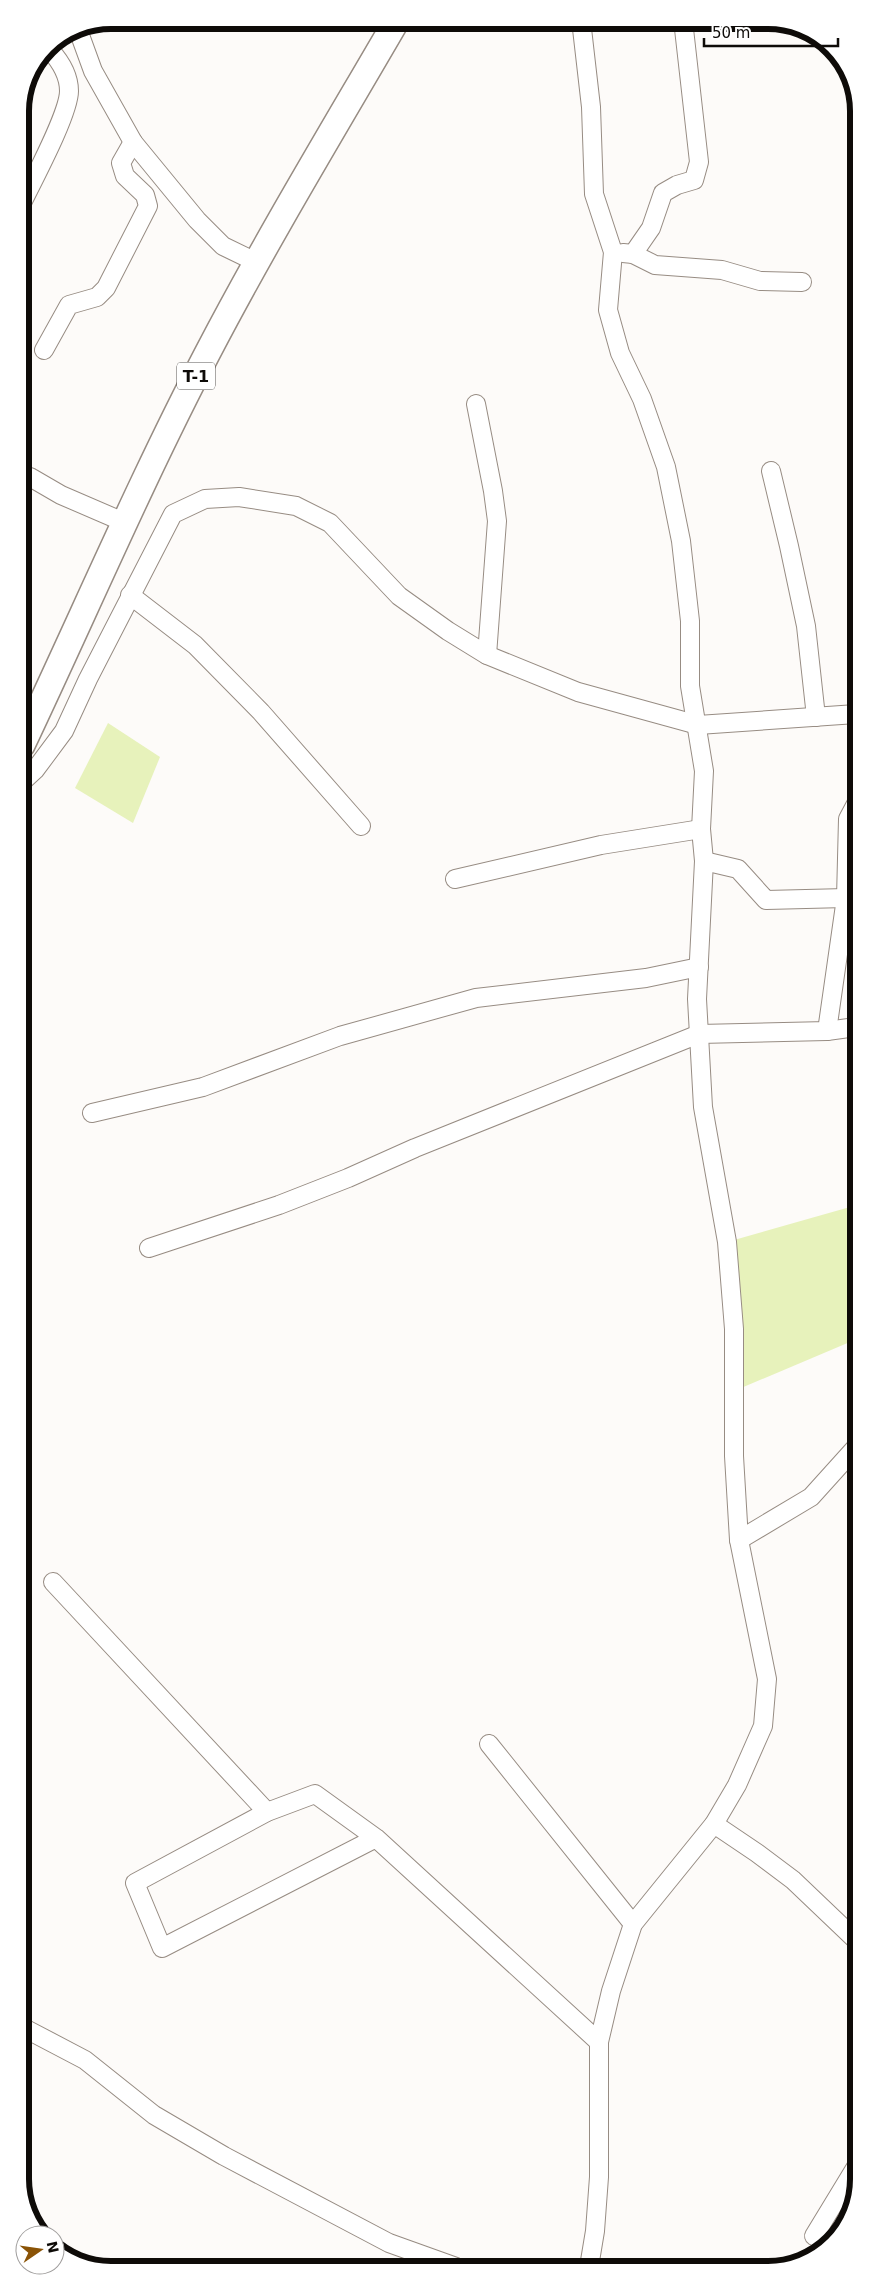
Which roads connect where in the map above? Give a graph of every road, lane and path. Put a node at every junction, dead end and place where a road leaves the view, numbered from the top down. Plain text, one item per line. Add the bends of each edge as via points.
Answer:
1 (392, 29) edge
2 (582, 29) edge
3 (684, 29) edge
4 (80, 35) edge
5 (53, 53) edge
6 (133, 142) junction
7 (29, 187) edge
8 (613, 252) junction
9 (633, 254) junction
10 (256, 262) junction
11 (802, 282) dead end
12 (44, 350) dead end
13 (476, 404) dead end
14 (771, 471) dead end
15 (29, 478) edge
16 (126, 523) junction
17 (130, 595) junction
18 (488, 655) junction
19 (850, 714) edge
20 (816, 717) junction
21 (698, 724) junction
22 (29, 730) edge
23 (29, 776) edge
24 (850, 815) edge
25 (361, 826) dead end
26 (701, 830) junction
27 (704, 861) junction
28 (455, 879) dead end
29 (846, 898) junction
30 (699, 967) junction
31 (850, 1028) edge
32 (827, 1031) junction
33 (698, 1034) junction
34 (92, 1113) dead end
35 (149, 1248) dead end
36 (850, 1454) edge
37 (739, 1540) junction
38 (53, 1582) dead end
39 (489, 1744) dead end
40 (267, 1812) junction
41 (714, 1824) junction
42 (376, 1838) junction
43 (633, 1924) junction
44 (850, 1934) edge
45 (29, 2031) edge
46 (599, 2042) junction
47 (850, 2177) edge
48 (814, 2236) dead end
49 (437, 2261) edge
50 (589, 2261) edge

1 - 10 highway, T-1
2 - 8 street via 591,107 594,194
3 - 9 street via 699,162 694,180 663,193 651,228
4 - 6 street via 93,71
5 - 7 street via 61,62 69,92 62,117
6 - 10 street via 222,246
6 - 12 street via 121,164 125,176 146,196 148,206 106,288 97,297 69,305
8 - 9 street
8 - 21 street via 608,310 620,353 642,399 666,467 681,541 690,621 690,686
9 - 11 street via 655,266 722,270 760,281
10 - 16 highway, T-1 via 207,353
13 - 18 street via 497,521
14 - 20 street via 806,626
15 - 16 street
16 - 22 highway, T-1
17 - 18 street via 173,514 205,499 239,497 296,506 330,523 399,596
17 - 23 street via 64,731
17 - 25 street via 195,644 261,712
18 - 21 street via 578,692
19 - 20 street
20 - 21 street
21 - 26 street via 704,771
24 - 29 street
26 - 27 street
26 - 28 street via 601,845
27 - 29 street via 738,869 766,900
27 - 30 street
29 - 32 street
30 - 33 street
30 - 34 street via 646,978 476,998 340,1036 203,1087
31 - 32 street
32 - 33 street
33 - 35 street via 279,1205
33 - 37 street via 704,1107 726,1233 733,1320 734,1456
36 - 37 street via 811,1497
37 - 41 street via 767,1679 763,1726 737,1785
38 - 40 street
39 - 43 street
40 - 42 street via 315,1794
40 - 42 street via 135,1883 162,1948
41 - 43 street
41 - 44 street via 793,1880
42 - 46 street
43 - 46 street via 611,1991
45 - 49 street via 85,2060 154,2115 224,2156 389,2243
46 - 50 street via 599,2177
47 - 48 street

